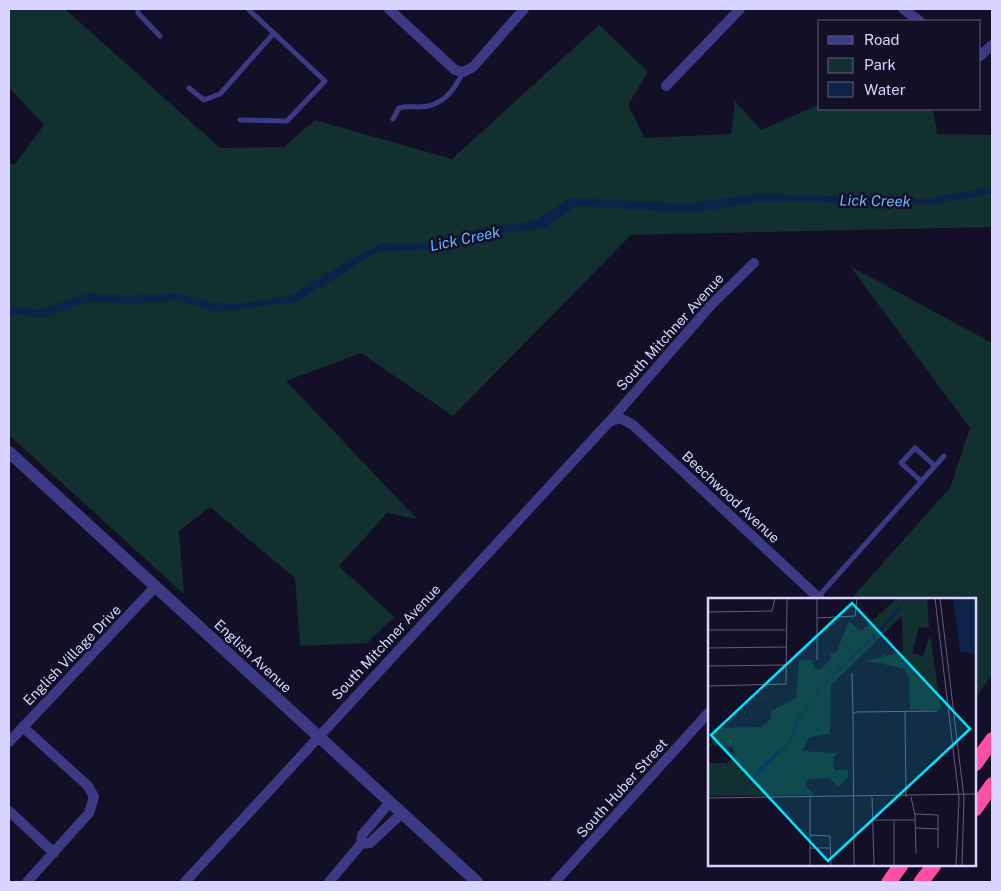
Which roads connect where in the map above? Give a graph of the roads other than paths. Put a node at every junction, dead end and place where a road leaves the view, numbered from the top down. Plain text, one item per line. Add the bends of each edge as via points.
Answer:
1 (138, 9) edge
2 (248, 9) edge
3 (389, 9) edge
4 (524, 9) edge
5 (740, 9) edge
6 (903, 9) edge
7 (919, 20) edge
8 (274, 33) junction
9 (160, 36) dead end
10 (992, 45) edge
11 (981, 55) edge
12 (463, 72) junction
13 (666, 86) dead end
14 (189, 88) dead end
15 (240, 120) dead end
16 (393, 120) dead end
17 (754, 263) dead end
18 (620, 418) joint
19 (609, 422) junction
20 (9, 452) edge
21 (944, 456) dead end
22 (935, 466) junction
23 (921, 481) junction
24 (156, 586) junction
25 (817, 598) edge
26 (819, 598) edge
27 (708, 713) edge
28 (23, 727) junction
29 (318, 737) junction
30 (992, 740) edge
31 (9, 742) edge
32 (976, 763) edge
33 (992, 785) edge
34 (390, 802) junction
35 (976, 808) edge
36 (9, 811) edge
37 (402, 813) junction
38 (361, 844) junction
39 (54, 853) junction
40 (900, 866) edge
41 (933, 866) edge
42 (27, 882) edge
43 (185, 882) edge
44 (329, 882) edge
45 (477, 882) edge
46 (555, 882) edge
47 (889, 882) edge
48 (921, 882) edge

1 - 9 lane via 138,13
2 - 8 lane
3 - 12 street via 455,70
4 - 12 street via 473,68
5 - 13 street
6 - 7 street
8 - 14 lane via 220,94 204,100
8 - 15 lane via 325,81 287,121
10 - 11 street
12 - 16 lane via 455,89 444,100 421,108 399,108
17 - 19 street, South Mitchner Avenue via 712,304
18 - 19 street, South Mitchner Avenue
18 - 25 street, Beechwood Avenue via 633,424
19 - 29 street, South Mitchner Avenue
20 - 24 street, English Avenue
21 - 22 lane
22 - 23 lane
22 - 23 lane via 915,448 901,463
23 - 26 lane
24 - 28 street, English Village Drive
24 - 29 street, English Avenue
27 - 46 street, South Huber Street
28 - 31 street, English Village Drive
28 - 39 street via 93,793 94,803 90,812
29 - 34 street, English Avenue
29 - 43 street, South Mitchner Avenue
30 - 32 highway
33 - 35 highway
34 - 37 street, English Avenue
34 - 38 street via 362,835
36 - 39 street
37 - 38 street via 370,843
37 - 45 street, English Avenue
38 - 44 street
39 - 42 street
40 - 47 highway
41 - 48 highway

